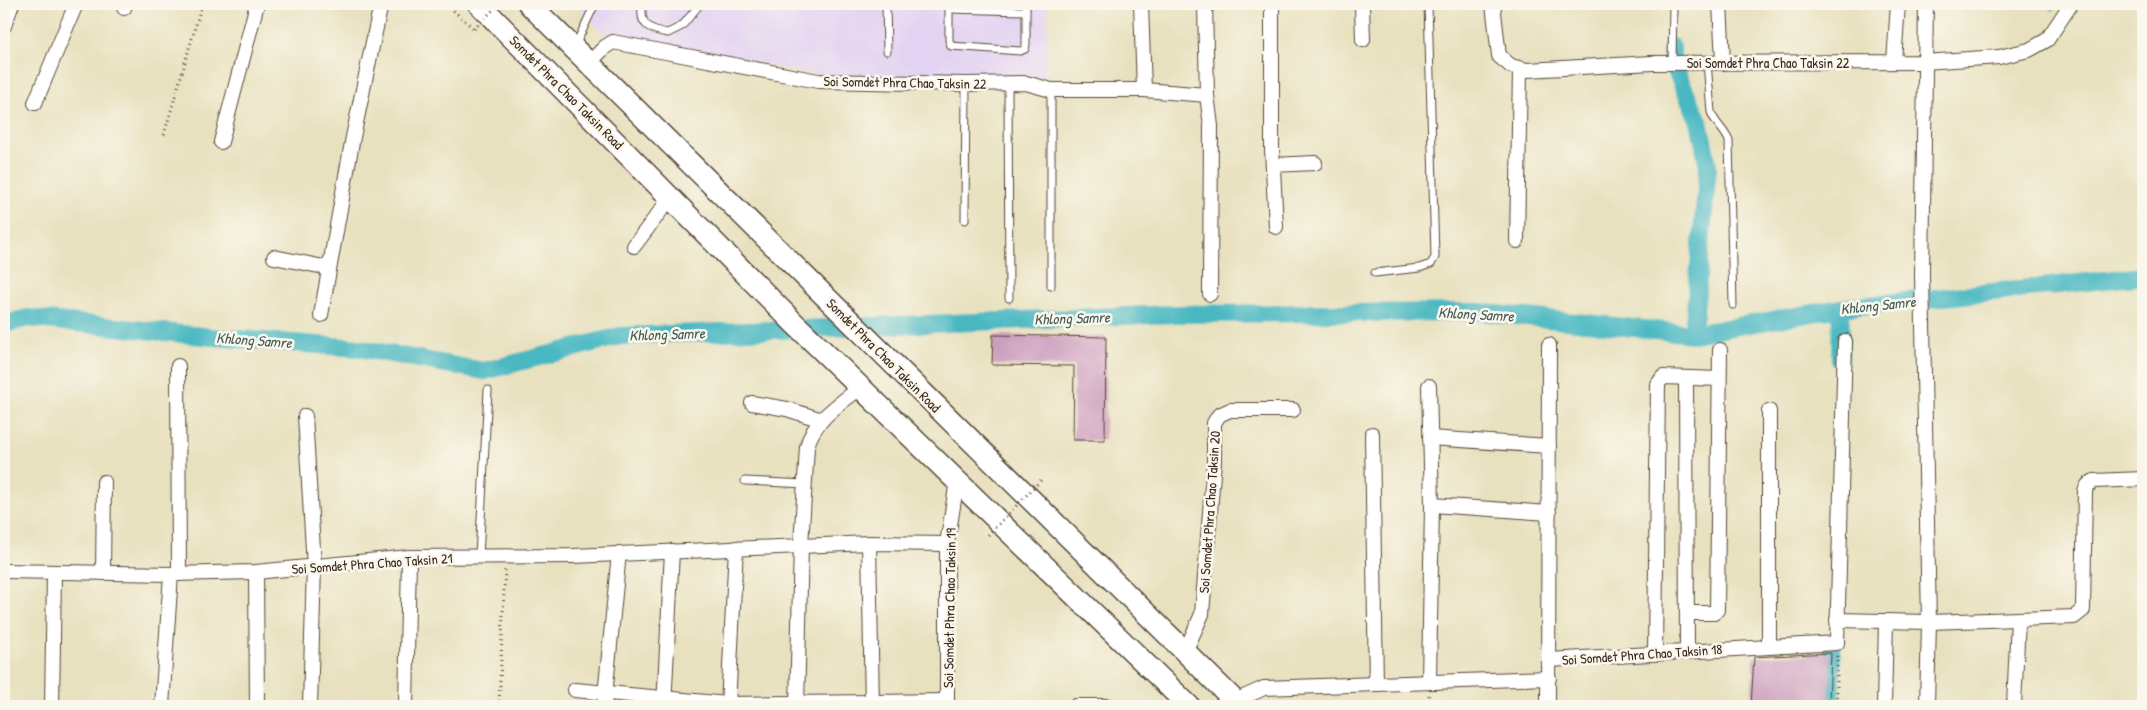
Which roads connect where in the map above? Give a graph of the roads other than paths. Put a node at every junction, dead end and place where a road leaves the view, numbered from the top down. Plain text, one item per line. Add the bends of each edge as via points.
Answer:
1 (12, 4) edge
2 (76, 4) edge
3 (257, 4) edge
4 (381, 4) edge
5 (479, 4) edge
6 (529, 4) edge
7 (596, 4) edge
8 (643, 4) edge
9 (700, 4) edge
10 (886, 4) edge
11 (1141, 4) edge
12 (1205, 4) edge
13 (1272, 4) edge
14 (1362, 4) edge
15 (1428, 4) edge
16 (1493, 4) edge
17 (1673, 4) edge
18 (1720, 4) edge
19 (1898, 4) edge
20 (1926, 4) edge
21 (2071, 4) edge
22 (949, 6) edge
23 (1026, 7) edge
24 (4, 25) edge
25 (1363, 40) dead end
26 (575, 48) junction
27 (887, 51) dead end
28 (590, 62) junction
29 (1672, 62) junction
30 (1707, 62) junction
31 (1723, 62) junction
32 (1894, 62) junction
33 (1924, 62) junction
34 (1520, 70) junction
35 (966, 84) junction
36 (1008, 84) junction
37 (1051, 90) junction
38 (1144, 90) junction
39 (1207, 95) junction
40 (35, 103) dead end
41 (221, 142) dead end
42 (1315, 163) dead end
43 (1273, 165) junction
44 (671, 197) junction
45 (964, 220) dead end
46 (1276, 227) dead end
47 (1517, 241) dead end
48 (634, 246) dead end
49 (274, 257) dead end
50 (329, 268) junction
51 (1375, 273) dead end
52 (1051, 286) dead end
53 (1210, 294) dead end
54 (1009, 298) dead end
55 (1733, 306) dead end
56 (321, 315) dead end
57 (1845, 340) dead end
58 (1549, 344) dead end
59 (1720, 350) dead end
60 (178, 366) dead end
61 (1719, 379) junction
62 (1686, 380) junction
63 (1429, 386) dead end
64 (860, 388) junction
65 (488, 390) dead end
66 (752, 403) dead end
67 (1294, 410) dead end
68 (1769, 411) dead end
69 (305, 416) dead end
70 (822, 420) junction
71 (1372, 434) dead end
72 (1430, 438) junction
73 (1549, 446) junction
74 (2143, 479) edge
75 (746, 481) dead end
76 (957, 481) junction
77 (104, 482) dead end
78 (806, 484) junction
79 (1432, 505) junction
80 (1549, 513) junction
81 (869, 543) junction
82 (947, 544) junction
83 (801, 545) junction
84 (736, 548) junction
85 (672, 551) junction
86 (619, 553) junction
87 (479, 556) junction
88 (408, 557) junction
89 (314, 566) junction
90 (4, 571) edge
91 (256, 572) junction
92 (54, 573) junction
93 (103, 573) junction
94 (175, 574) junction
95 (1687, 613) junction
96 (2018, 619) junction
97 (1837, 620) junction
98 (1886, 621) junction
99 (1929, 622) junction
100 (1769, 646) junction
101 (1688, 651) junction
102 (1185, 652) junction
103 (1655, 653) junction
104 (1549, 660) junction
105 (1549, 678) junction
106 (1430, 682) junction
107 (1376, 684) junction
108 (575, 690) dead end
109 (605, 692) junction
110 (665, 703) edge
111 (872, 704) edge
112 (947, 704) edge
113 (1238, 704) edge
114 (728, 705) edge
115 (798, 705) edge
116 (52, 706) edge
117 (162, 706) edge
118 (257, 706) edge
119 (310, 706) edge
120 (406, 706) edge
121 (604, 706) edge
122 (1076, 706) edge
123 (1108, 706) edge
124 (1189, 706) edge
125 (1548, 706) edge
126 (1884, 706) edge
127 (1928, 706) edge
128 (2014, 706) edge

1 - 24 street
2 - 40 street
3 - 41 street
4 - 50 street
5 - 44 main road, Somdet Phra Chao Taksin Road
6 - 26 main road, Somdet Phra Chao Taksin Road
7 - 26 lane
8 - 9 lane via 640,14 643,22 668,33 682,26
10 - 27 lane
11 - 38 street
12 - 39 street
13 - 43 street
14 - 25 street
15 - 51 lane via 1435,256 1431,264 1419,268
16 - 34 street via 1499,56
17 - 29 lane
18 - 31 street
19 - 32 street
20 - 33 street
21 - 33 street, Soi Somdet Phra Chao Taksin 22 via 2047,40 2029,50 2000,57
22 - 23 lane
22 - 23 lane via 951,46 1020,51 1026,45
26 - 28 main road, Somdet Phra Chao Taksin Road
28 - 35 street, Soi Somdet Phra Chao Taksin 22 via 613,42 818,81
28 - 102 main road, Somdet Phra Chao Taksin Road
29 - 30 street, Soi Somdet Phra Chao Taksin 22
29 - 34 street, Soi Somdet Phra Chao Taksin 22
30 - 31 street, Soi Somdet Phra Chao Taksin 22
30 - 55 lane via 1711,112 1729,141
31 - 32 street, Soi Somdet Phra Chao Taksin 22
32 - 33 street, Soi Somdet Phra Chao Taksin 22
33 - 99 street via 1922,275
34 - 47 street
35 - 36 street, Soi Somdet Phra Chao Taksin 22
35 - 45 lane
36 - 37 street, Soi Somdet Phra Chao Taksin 22 via 1026,83
36 - 54 lane
37 - 38 street, Soi Somdet Phra Chao Taksin 22
37 - 52 lane
38 - 39 street, Soi Somdet Phra Chao Taksin 22
39 - 53 street via 1210,126
42 - 43 street
43 - 46 street
44 - 48 street
44 - 64 main road, Somdet Phra Chao Taksin Road
49 - 50 street
50 - 56 street
57 - 97 street
58 - 73 street
59 - 61 street
60 - 94 street
61 - 62 street
61 - 95 street via 1717,610 1714,613
62 - 95 street
62 - 103 street via 1663,378 1658,384
63 - 72 street
64 - 70 street
64 - 76 main road, Somdet Phra Chao Taksin Road
65 - 87 lane
66 - 70 street via 788,409
67 - 102 street, Soi Somdet Phra Chao Taksin 20 via 1230,410 1219,415 1214,422 1214,470 1202,614
68 - 100 street
69 - 89 street
70 - 78 street via 810,435
71 - 107 street
72 - 73 street
72 - 79 street
73 - 80 street
74 - 96 street via 2088,484 2085,491 2083,610 2080,614 2074,617
75 - 78 lane
76 - 82 street, Soi Somdet Phra Chao Taksin 19
76 - 124 main road, Somdet Phra Chao Taksin Road
77 - 93 street
78 - 83 street
79 - 80 street
79 - 106 street
80 - 104 street
81 - 82 street, Soi Somdet Phra Chao Taksin 21
81 - 83 street, Soi Somdet Phra Chao Taksin 21
81 - 111 street
82 - 112 street, Soi Somdet Phra Chao Taksin 19
83 - 84 street, Soi Somdet Phra Chao Taksin 21
83 - 115 street
84 - 85 street, Soi Somdet Phra Chao Taksin 21
84 - 114 street
85 - 86 street, Soi Somdet Phra Chao Taksin 21
85 - 110 street
86 - 87 street, Soi Somdet Phra Chao Taksin 21
86 - 109 street
87 - 88 street, Soi Somdet Phra Chao Taksin 21
88 - 89 street, Soi Somdet Phra Chao Taksin 21
88 - 120 street
89 - 91 street, Soi Somdet Phra Chao Taksin 21
89 - 119 street
90 - 92 street, Soi Somdet Phra Chao Taksin 21
91 - 94 street, Soi Somdet Phra Chao Taksin 21
91 - 118 street
92 - 93 street, Soi Somdet Phra Chao Taksin 21
92 - 116 street
93 - 94 street, Soi Somdet Phra Chao Taksin 21
94 - 117 street
95 - 101 street
96 - 99 street
96 - 128 street
97 - 98 street
97 - 100 street, Soi Somdet Phra Chao Taksin 18 via 1837,643
98 - 99 street
98 - 126 street
99 - 127 street
100 - 101 street, Soi Somdet Phra Chao Taksin 18
101 - 103 street, Soi Somdet Phra Chao Taksin 18
102 - 113 main road, Somdet Phra Chao Taksin Road
103 - 104 street, Soi Somdet Phra Chao Taksin 18
104 - 105 street, Soi Somdet Phra Chao Taksin 18
105 - 106 street, Soi Somdet Phra Chao Taksin 18
105 - 125 street
106 - 107 street, Soi Somdet Phra Chao Taksin 18
107 - 113 street, Soi Somdet Phra Chao Taksin 18 via 1264,688
108 - 109 street
109 - 110 street
109 - 121 street
110 - 114 street
111 - 112 street
111 - 115 street
114 - 115 street
122 - 123 street

